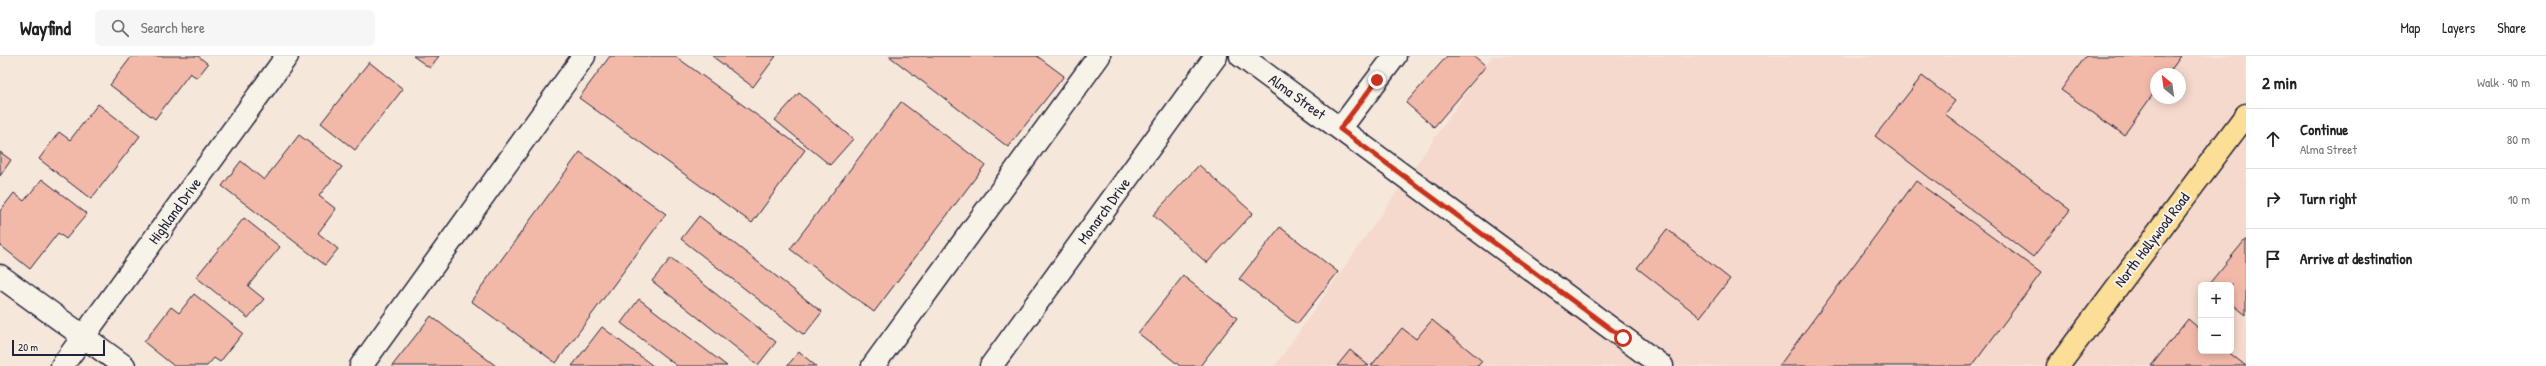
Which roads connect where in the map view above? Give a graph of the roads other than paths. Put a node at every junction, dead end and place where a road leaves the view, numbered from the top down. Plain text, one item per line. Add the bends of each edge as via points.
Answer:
1 (288, 56) edge
2 (584, 56) edge
3 (1099, 56) edge
4 (1216, 56) edge
5 (1241, 56) edge
6 (1395, 56) edge
7 (2246, 114) edge
8 (1340, 129) junction
9 (0, 276) edge
10 (84, 337) junction
11 (62, 366) edge
12 (124, 366) edge
13 (361, 366) edge
14 (873, 366) edge
15 (991, 366) edge
16 (1662, 366) edge
17 (2058, 366) edge

1 - 10 street, Highland Drive
2 - 13 street
3 - 14 street
4 - 15 street, Monarch Drive
5 - 8 street, Alma Street
6 - 8 street
7 - 17 main road, North Hollywood Road
8 - 16 street, Alma Street
9 - 10 street
10 - 11 street, Highland Drive
10 - 12 street

